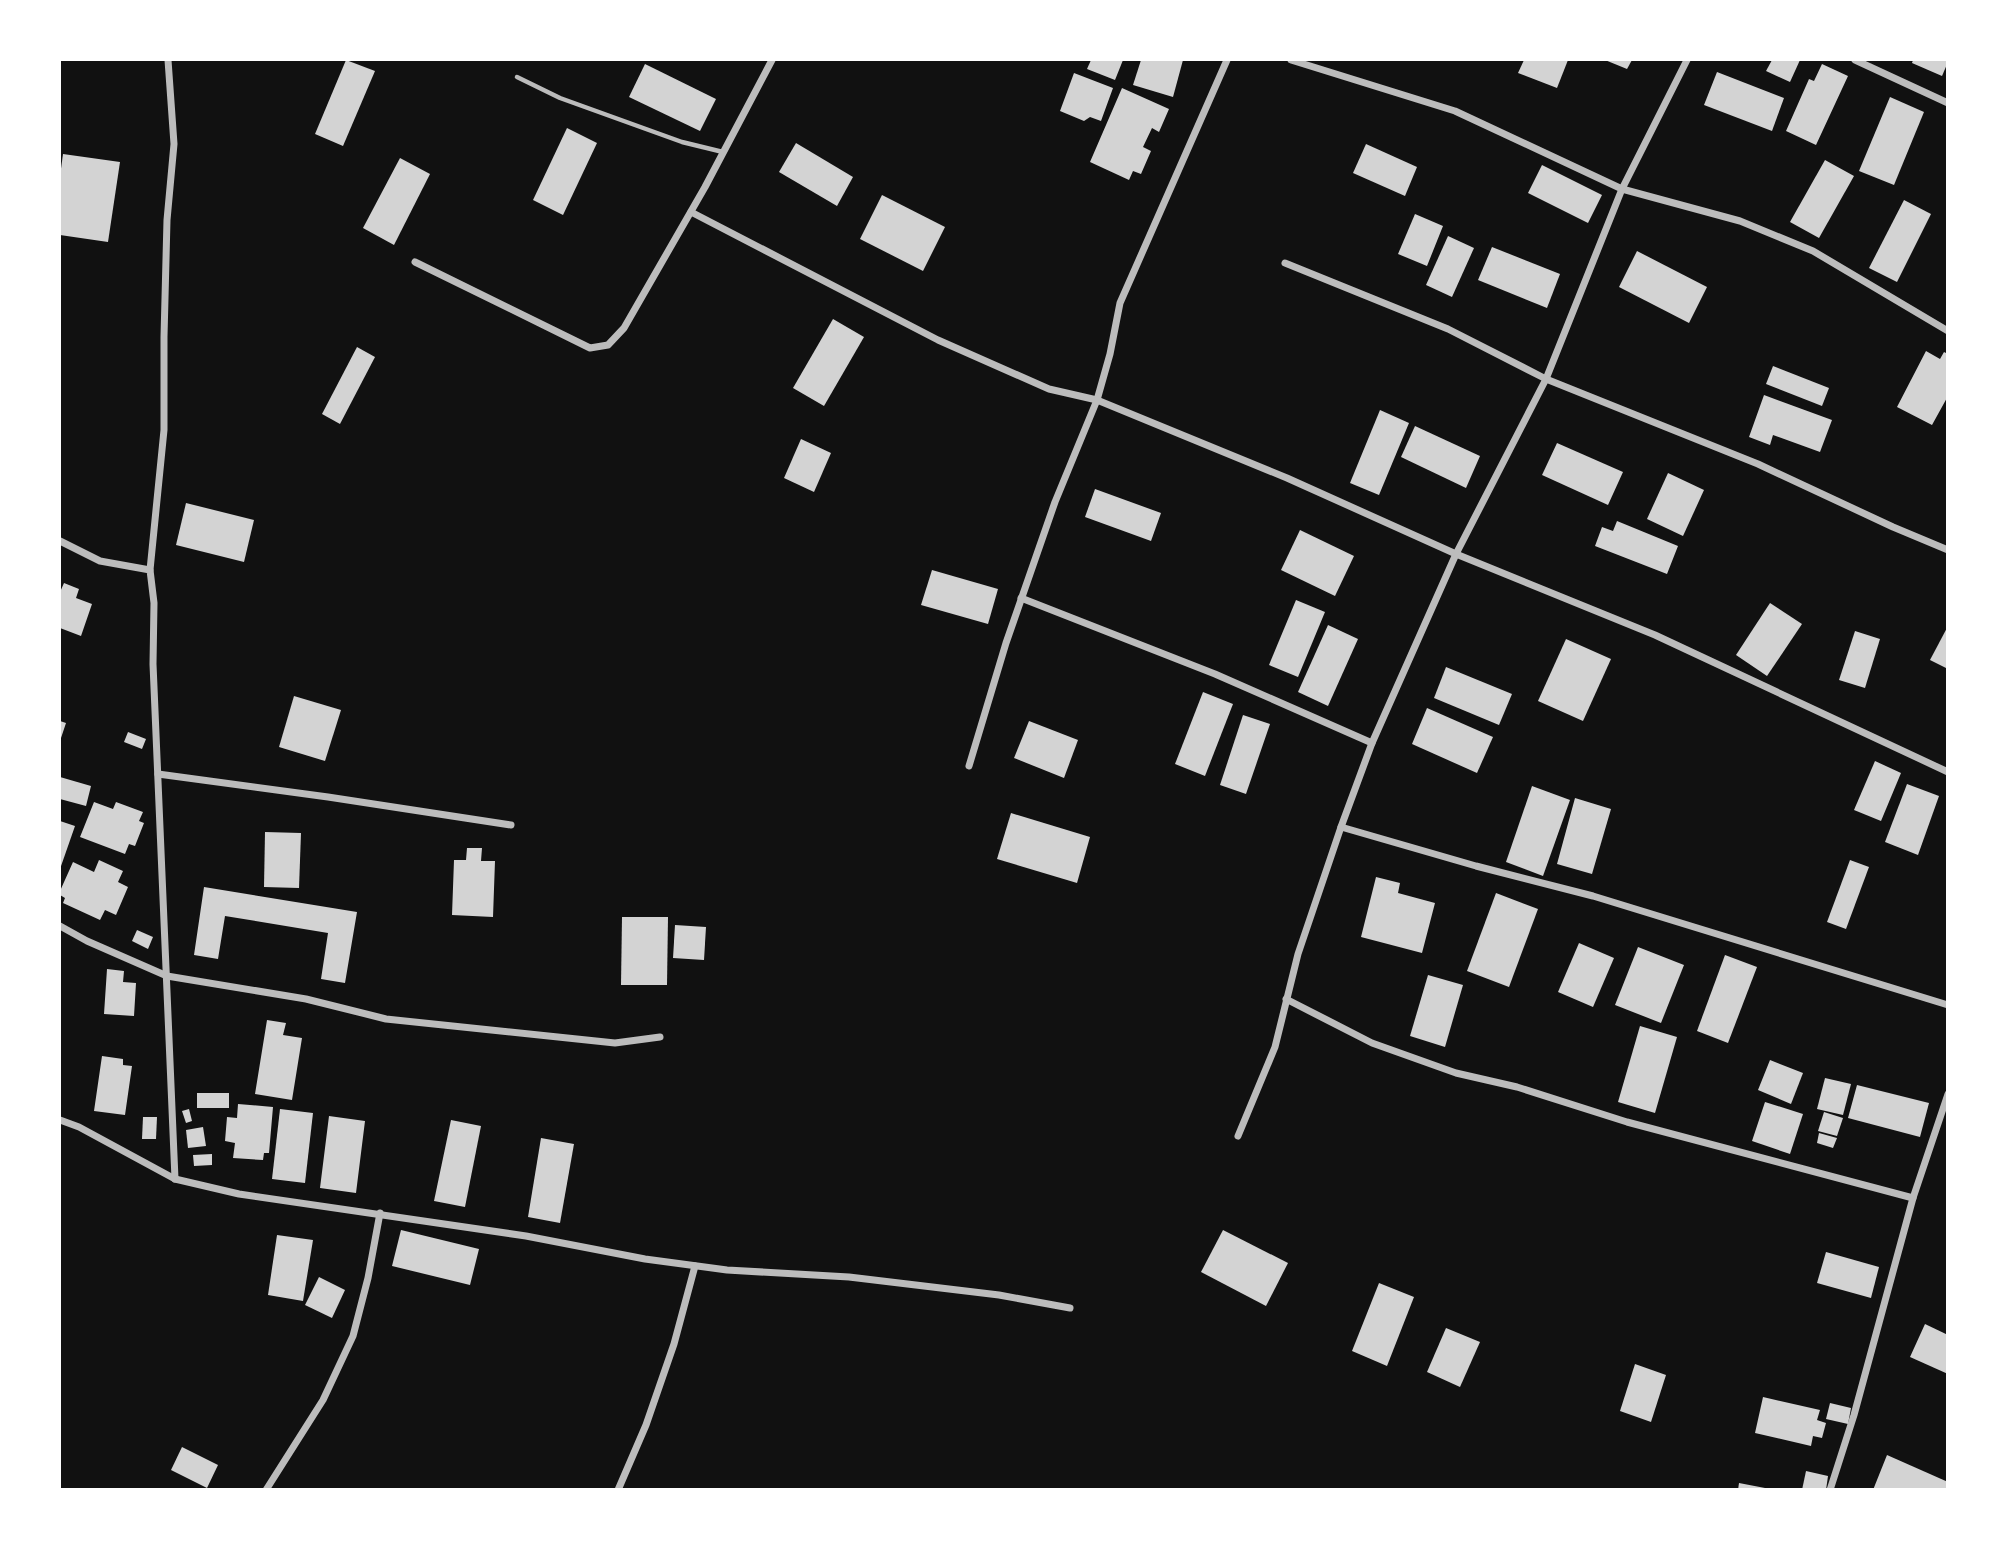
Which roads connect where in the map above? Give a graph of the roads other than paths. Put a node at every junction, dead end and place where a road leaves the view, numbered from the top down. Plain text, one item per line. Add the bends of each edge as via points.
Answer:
1 (168, 60) edge
2 (772, 60) edge
3 (1227, 60) edge
4 (1291, 60) edge
5 (1687, 60) edge
6 (1855, 60) edge
7 (517, 77) dead end
8 (1948, 103) edge
9 (724, 152) junction
10 (1622, 189) junction
11 (691, 212) junction
12 (415, 262) dead end
13 (1285, 263) dead end
14 (1948, 331) edge
15 (1546, 379) junction
16 (1097, 400) junction
17 (60, 541) edge
18 (1948, 550) edge
19 (1456, 554) junction
20 (150, 570) junction
21 (1021, 598) junction
22 (1372, 743) junction
23 (969, 766) dead end
24 (1948, 772) edge
25 (158, 774) junction
26 (510, 825) dead end
27 (1341, 827) junction
28 (60, 926) edge
29 (167, 976) junction
30 (1286, 999) junction
31 (1948, 1005) edge
32 (660, 1037) dead end
33 (1948, 1094) edge
34 (60, 1120) edge
35 (1238, 1136) dead end
36 (175, 1179) junction
37 (1913, 1198) junction
38 (380, 1213) junction
39 (695, 1266) junction
40 (1070, 1308) dead end
41 (266, 1489) edge
42 (618, 1489) edge
43 (1830, 1489) edge

1 - 20 street via 174,144 167,220 164,430
2 - 9 street
3 - 16 street via 1120,303
4 - 10 street via 1455,111
5 - 10 street
6 - 8 street
7 - 9 lane via 560,98 682,142
9 - 11 street
10 - 14 street via 1740,221 1813,251
10 - 15 street
11 - 12 street via 624,328 608,345 590,348
11 - 16 street via 938,340 1049,389
13 - 15 street via 1448,329
15 - 18 street via 1758,464
15 - 19 street
16 - 19 street
16 - 21 street
17 - 20 street via 100,561
19 - 22 street
19 - 24 street via 1655,635
20 - 25 street
21 - 22 street via 1215,674
21 - 23 street
22 - 27 street
25 - 26 street
25 - 29 street
27 - 30 street
27 - 31 street via 1593,896
28 - 29 street
29 - 32 street via 306,999 386,1019 615,1042
29 - 36 street
30 - 35 street via 1275,1047
30 - 37 street via 1372,1043 1456,1073
33 - 37 street
34 - 36 street
36 - 38 street via 239,1194
37 - 43 street
38 - 39 street
38 - 41 street via 353,1336 323,1400
39 - 40 street via 849,1277
39 - 42 street via 674,1344

